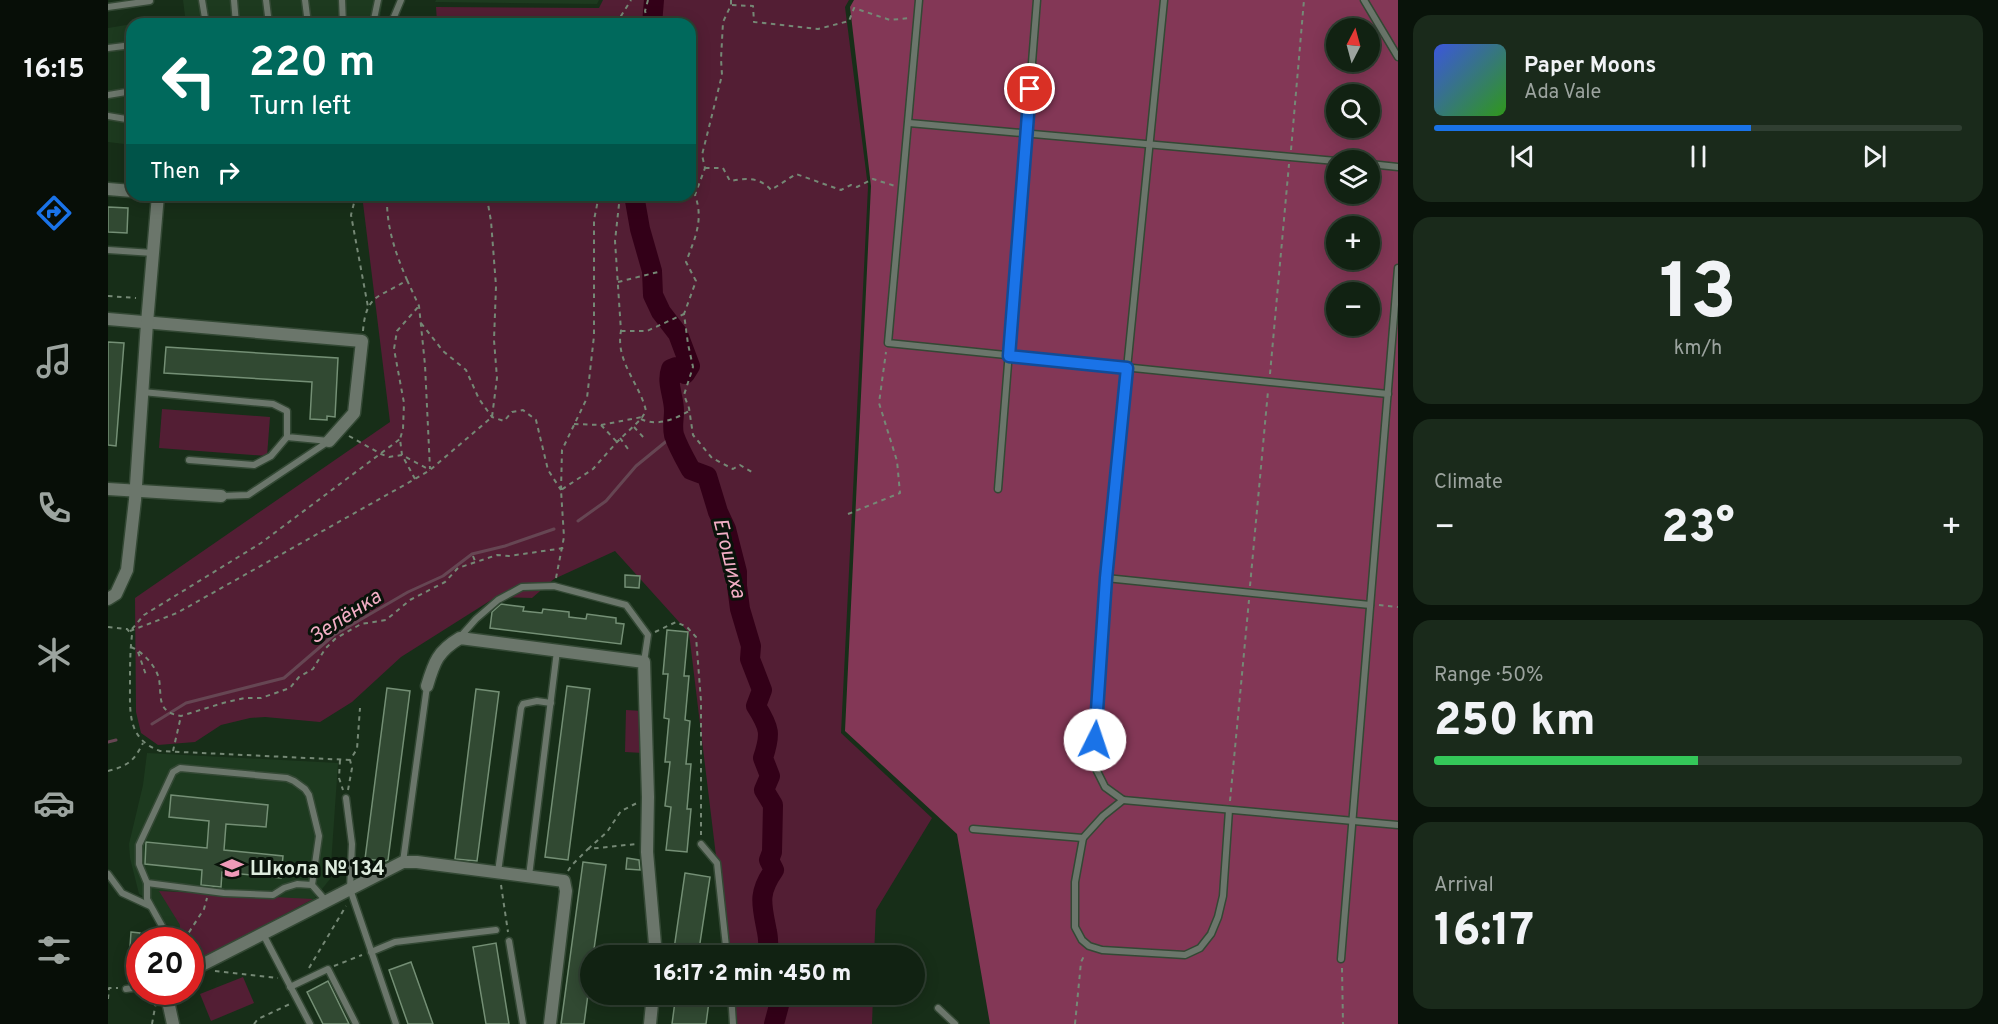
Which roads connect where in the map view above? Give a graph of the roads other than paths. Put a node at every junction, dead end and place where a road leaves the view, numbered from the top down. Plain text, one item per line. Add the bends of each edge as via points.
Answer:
1 (202, 0) edge
2 (234, 0) edge
3 (266, 0) edge
4 (305, 0) edge
5 (342, 0) edge
6 (378, 0) edge
7 (401, 0) edge
8 (920, 0) edge
9 (1037, 0) edge
10 (1164, 0) edge
11 (1364, 0) edge
12 (150, 1) edge
13 (108, 7) edge
14 (205, 18) edge
15 (236, 18) edge
16 (268, 18) edge
17 (307, 18) edge
18 (343, 18) edge
19 (374, 18) edge
20 (394, 18) edge
21 (126, 46) edge
22 (108, 48) edge
23 (1398, 57) edge
24 (126, 92) edge
25 (108, 95) edge
26 (108, 116) edge
27 (126, 119) edge
28 (909, 123) junction
29 (1026, 133) junction
30 (1149, 145) junction
31 (1326, 161) edge
32 (1380, 165) edge
33 (1398, 167) edge
34 (108, 189) edge
35 (126, 190) edge
36 (158, 201) edge
37 (108, 250) edge
38 (153, 253) junction
39 (1398, 268) edge
40 (108, 319) edge
41 (147, 322) junction
42 (1009, 356) junction
43 (1127, 368) junction
44 (142, 392) junction
45 (1388, 394) junction
46 (287, 437) junction
47 (329, 441) junction
48 (189, 460) dead end
49 (108, 489) edge
50 (998, 489) dead end
51 (135, 490) junction
52 (221, 496) joint
53 (1106, 578) junction
54 (108, 599) edge
55 (1370, 604) junction
56 (460, 638) junction
57 (558, 650) junction
58 (644, 662) junction
59 (427, 686) joint
60 (551, 703) junction
61 (346, 798) road end
62 (1123, 800) junction
63 (1229, 810) junction
64 (1353, 821) junction
65 (1398, 825) edge
66 (973, 829) dead end
67 (1083, 838) junction
68 (700, 844) road end
69 (403, 862) junction
70 (499, 872) junction
71 (108, 874) edge
72 (530, 876) junction
73 (147, 883) junction
74 (312, 885) junction
75 (351, 892) junction
76 (327, 901) junction
77 (150, 907) junction
78 (162, 927) edge
79 (496, 930) dead end
80 (263, 934) junction
81 (509, 941) road end
82 (655, 945) edge
83 (726, 945) edge
84 (371, 952) junction
85 (1341, 959) road end
86 (204, 964) edge
87 (290, 987) junction
88 (166, 1005) edge
89 (652, 1005) edge
90 (732, 1005) edge
91 (938, 1008) dead end
92 (173, 1024) edge
93 (310, 1024) edge
94 (356, 1024) edge
95 (396, 1024) edge
96 (523, 1024) edge
97 (550, 1024) edge
98 (650, 1024) edge
99 (733, 1024) edge
100 (955, 1024) edge

1 - 14 lane
2 - 15 lane
3 - 16 lane
4 - 17 lane
5 - 18 lane
6 - 19 lane
7 - 20 lane
8 - 28 lane
9 - 29 lane
10 - 30 lane
11 - 23 lane
12 - 13 lane
21 - 22 lane
24 - 25 lane
26 - 27 lane
28 - 29 lane
28 - 42 lane via 888,343
29 - 30 lane
29 - 42 lane
30 - 31 lane
30 - 43 lane
32 - 33 lane
34 - 35 street
36 - 38 street
37 - 38 lane
38 - 41 street
39 - 45 lane
40 - 41 street
41 - 44 street
41 - 47 street via 362,341 354,413
42 - 43 lane
42 - 50 lane
43 - 45 lane
43 - 53 lane
44 - 46 lane via 273,404 287,411
44 - 51 street
45 - 55 lane
46 - 47 lane
46 - 48 lane via 271,456 254,465
47 - 52 lane via 248,495
49 - 51 street
51 - 52 street
51 - 54 street via 128,570 116,594
53 - 55 lane
53 - 62 lane via 1093,763 1105,787
55 - 64 lane
56 - 57 street
56 - 58 lane via 498,600 522,587 554,586 626,605 648,635
56 - 59 street via 435,660
57 - 58 street
57 - 60 lane
58 - 82 street via 647,852
59 - 69 lane
60 - 70 lane via 532,701 521,708
60 - 72 lane
61 - 75 lane via 352,844
62 - 63 lane
62 - 67 lane
63 - 64 lane
63 - 67 lane via 1218,917 1200,948 1185,956 1102,950 1082,940 1075,927 1075,882
64 - 65 lane
64 - 85 lane
66 - 67 lane
68 - 83 lane via 717,863
69 - 70 street
69 - 75 street
70 - 72 street
71 - 77 lane via 122,893
72 - 97 street via 564,880 566,891
73 - 74 lane via 273,895 290,886
73 - 74 lane via 139,864 140,845 173,772 180,768 287,778 305,789 319,836
73 - 77 lane
74 - 76 lane
75 - 76 street
75 - 84 lane
76 - 80 street
77 - 78 lane
79 - 84 lane via 394,942
80 - 86 street
80 - 87 lane
81 - 96 lane
84 - 95 lane
87 - 93 lane
87 - 94 lane via 328,969
88 - 92 street
89 - 98 street
90 - 99 lane
91 - 100 lane

